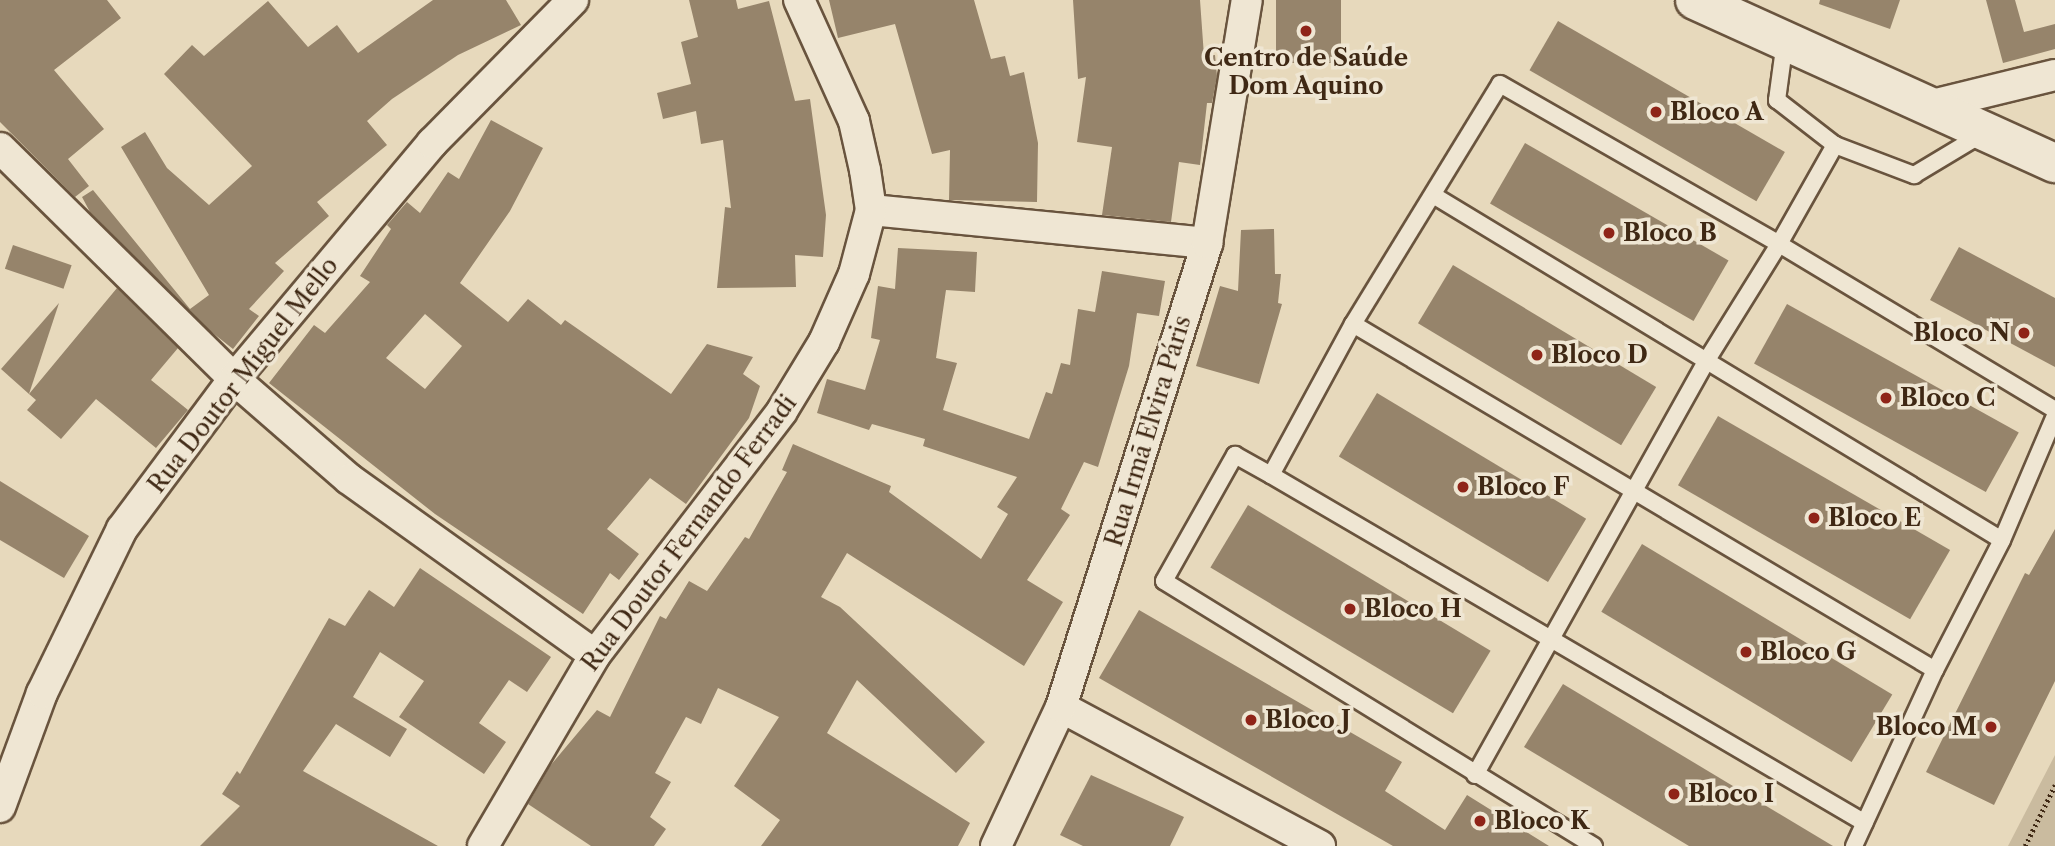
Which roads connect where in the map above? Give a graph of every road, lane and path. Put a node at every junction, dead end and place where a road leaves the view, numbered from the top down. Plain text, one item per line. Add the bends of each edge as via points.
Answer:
1 (573, 0) edge
2 (799, 0) edge
3 (1247, 0) edge
4 (1695, 0) edge
5 (1786, 40) junction
6 (2055, 75) edge
7 (1932, 106) junction
8 (1986, 131) junction
9 (1835, 145) junction
10 (0, 148) edge
11 (2055, 163) edge
12 (1433, 195) junction
13 (871, 210) junction
14 (1207, 243) junction
15 (1779, 244) junction
16 (1353, 324) junction
17 (1705, 363) junction
18 (234, 379) junction
19 (2055, 410) edge
20 (2055, 416) edge
21 (1272, 475) junction
22 (1637, 490) junction
23 (2002, 540) junction
24 (1550, 638) junction
25 (595, 655) junction
26 (1935, 670) junction
27 (1061, 707) junction
28 (1475, 775) junction
29 (2055, 785) edge
30 (0, 807) edge
31 (1865, 823) junction
32 (484, 846) edge
33 (996, 846) edge
34 (1320, 846) edge
35 (1594, 846) edge
36 (1854, 846) edge
37 (2025, 846) edge

1 - 18 street, Rua Doutor Miguel Mello via 432,143
2 - 13 street via 854,121
3 - 14 street, Rua Irmã Elvira Páris
4 - 5 street
5 - 7 street
5 - 9 lane via 1777,100
6 - 7 street
7 - 8 street
8 - 9 lane via 1914,175
8 - 11 street
9 - 15 lane
10 - 18 street
12 - 15 lane via 1500,84
12 - 16 lane
12 - 17 lane
13 - 14 street
13 - 25 street, Rua Doutor Fernando Ferradi via 863,247 824,342 782,411
14 - 27 street, Rua Irmã Elvira Páris
15 - 17 lane
15 - 19 lane
16 - 21 lane
16 - 22 lane
17 - 22 lane
17 - 23 lane
18 - 25 street via 349,479
18 - 30 street, Rua Doutor Miguel Mello via 122,529 42,693
20 - 23 lane
21 - 24 lane
21 - 28 lane via 1235,455 1164,581
22 - 24 lane
22 - 26 lane
23 - 26 lane
24 - 28 lane
24 - 31 lane
25 - 32 street, Rua Doutor Fernando Ferradi
26 - 31 lane
27 - 33 street, Rua Irmã Elvira Páris
27 - 34 street
28 - 35 lane
29 - 37 path
31 - 36 lane

